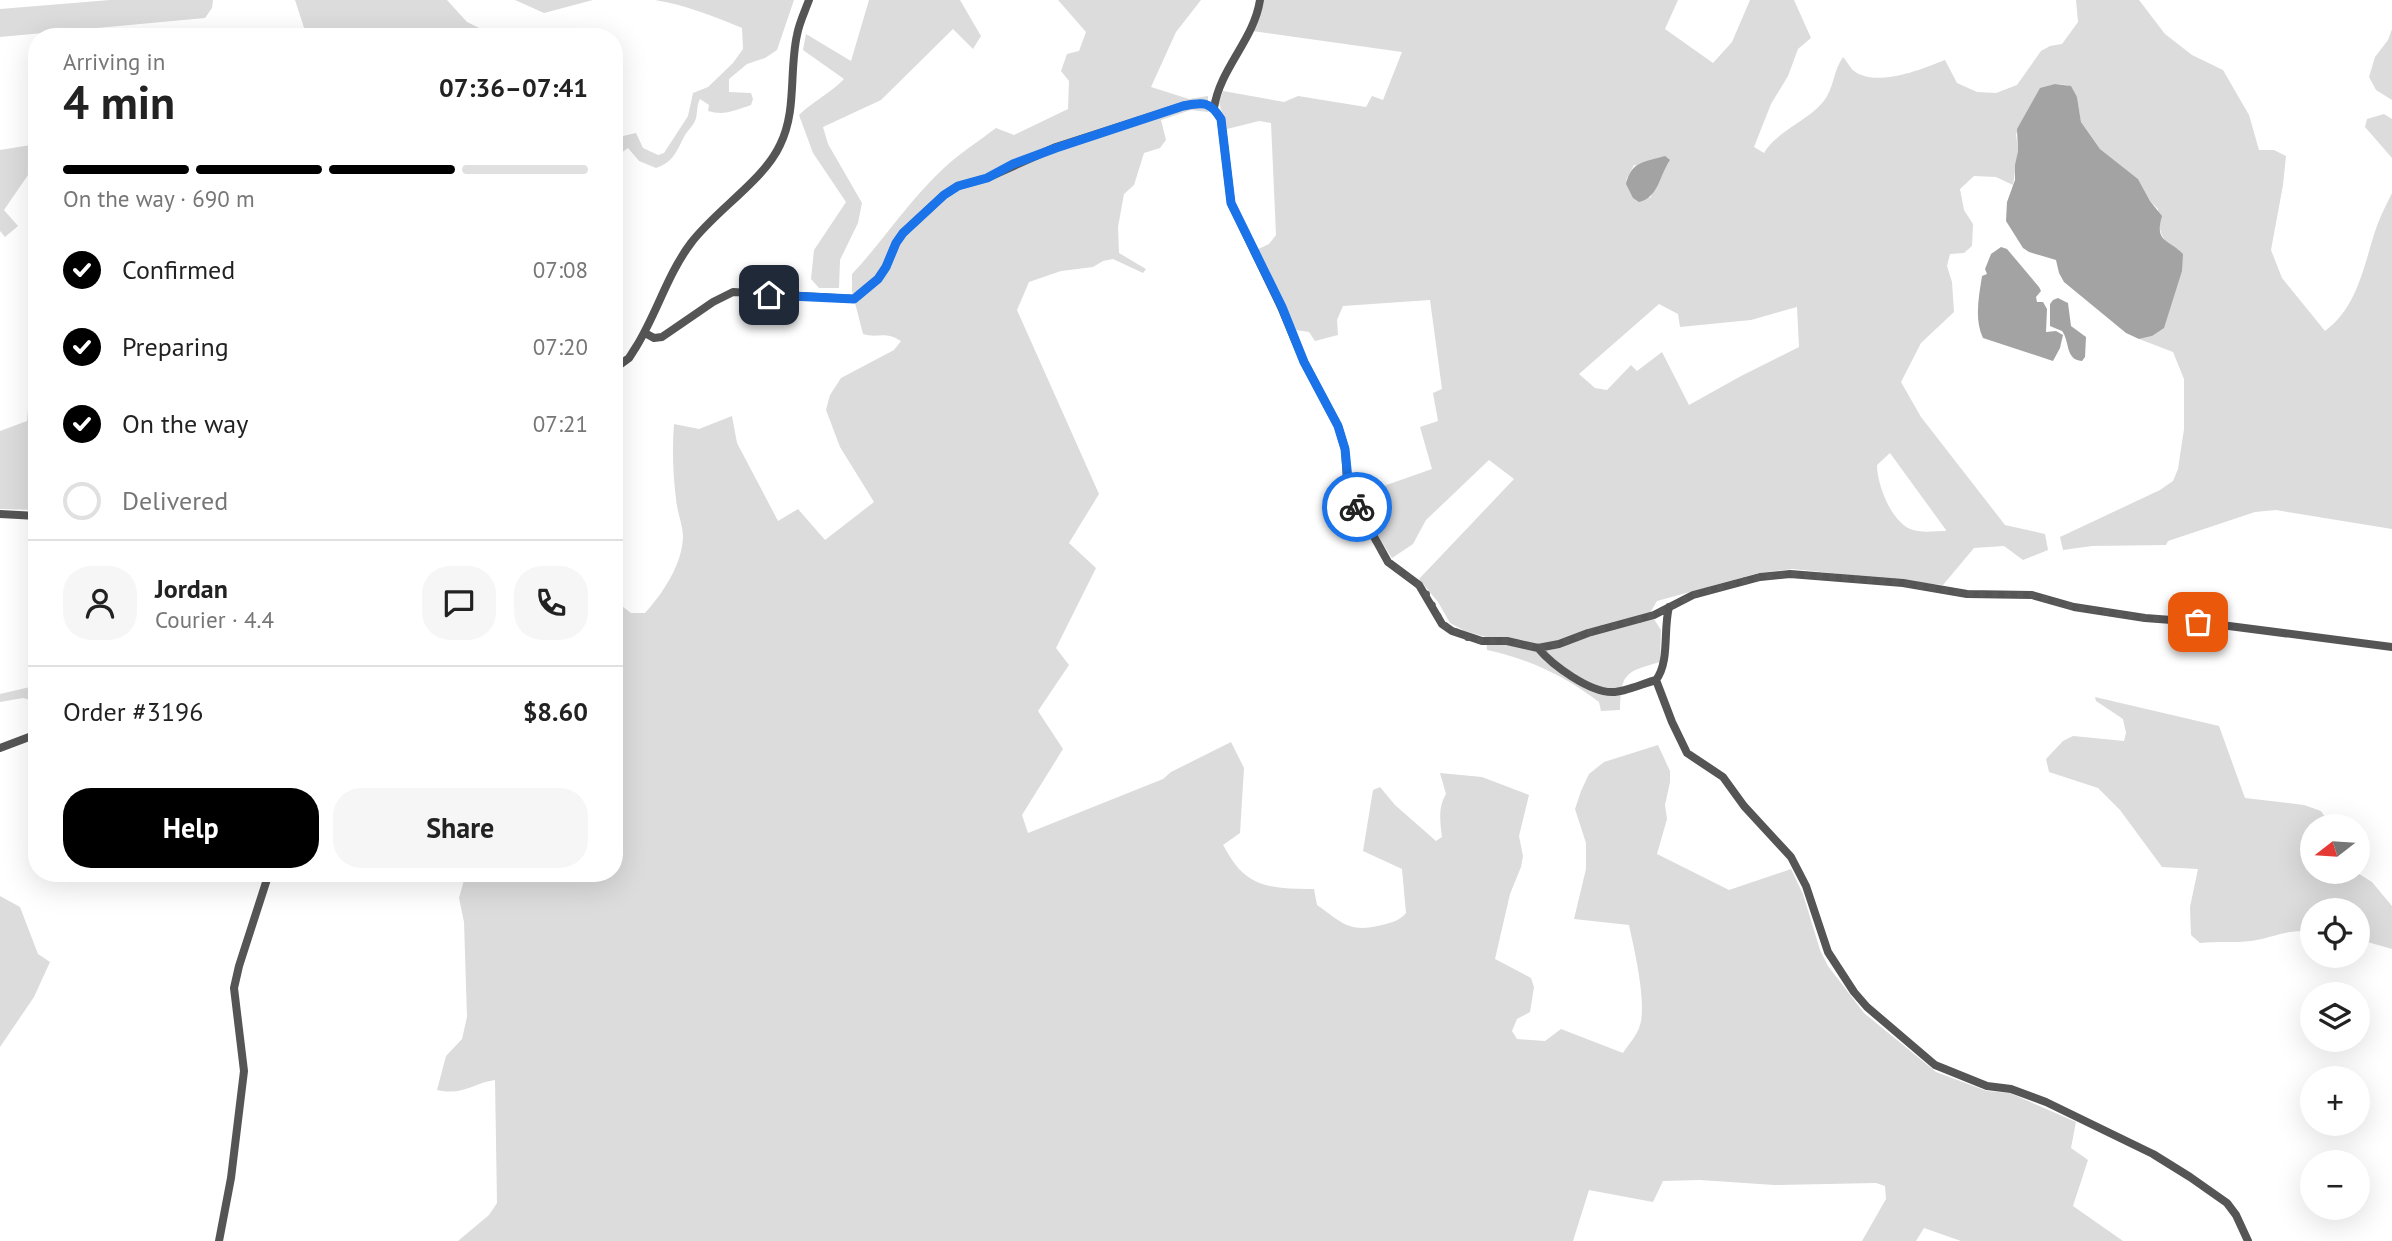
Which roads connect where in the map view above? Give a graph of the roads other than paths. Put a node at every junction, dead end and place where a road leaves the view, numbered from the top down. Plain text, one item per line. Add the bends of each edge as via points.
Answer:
1 (809, 0) edge
2 (1260, 0) edge
3 (1214, 108) junction
4 (645, 333) junction
5 (623, 362) edge
6 (0, 514) edge
7 (28, 516) edge
8 (1669, 607) junction
9 (1654, 615) junction
10 (1665, 631) junction
11 (1538, 648) junction
12 (2392, 648) edge
13 (1656, 680) junction
14 (28, 737) edge
15 (0, 748) edge
16 (267, 882) edge
17 (219, 1241) edge
18 (2248, 1241) edge

1 - 4 street via 797,34 788,122 780,147 690,245
2 - 3 street via 1250,31 1216,92
3 - 4 street via 1183,106 958,186 903,233 878,279 854,299 733,292 662,337
3 - 11 street via 1221,119 1231,203 1338,426 1349,490 1379,549 1388,562 1419,585 1442,624 1452,631 1482,641
4 - 5 street
6 - 7 street
8 - 9 street
8 - 10 street
8 - 12 street via 1693,595 1760,577 1814,574 1967,594 2032,595 2145,618
9 - 10 street
9 - 11 street
10 - 13 street via 1664,657
11 - 13 street via 1557,667 1597,689 1618,692
13 - 18 street via 1687,752 1724,776 1744,806 1791,857 1807,886 1828,952 1867,1007 1935,1065 2046,1102 2190,1177 2227,1203
14 - 15 street
16 - 17 street via 234,988 244,1071 232,1178

